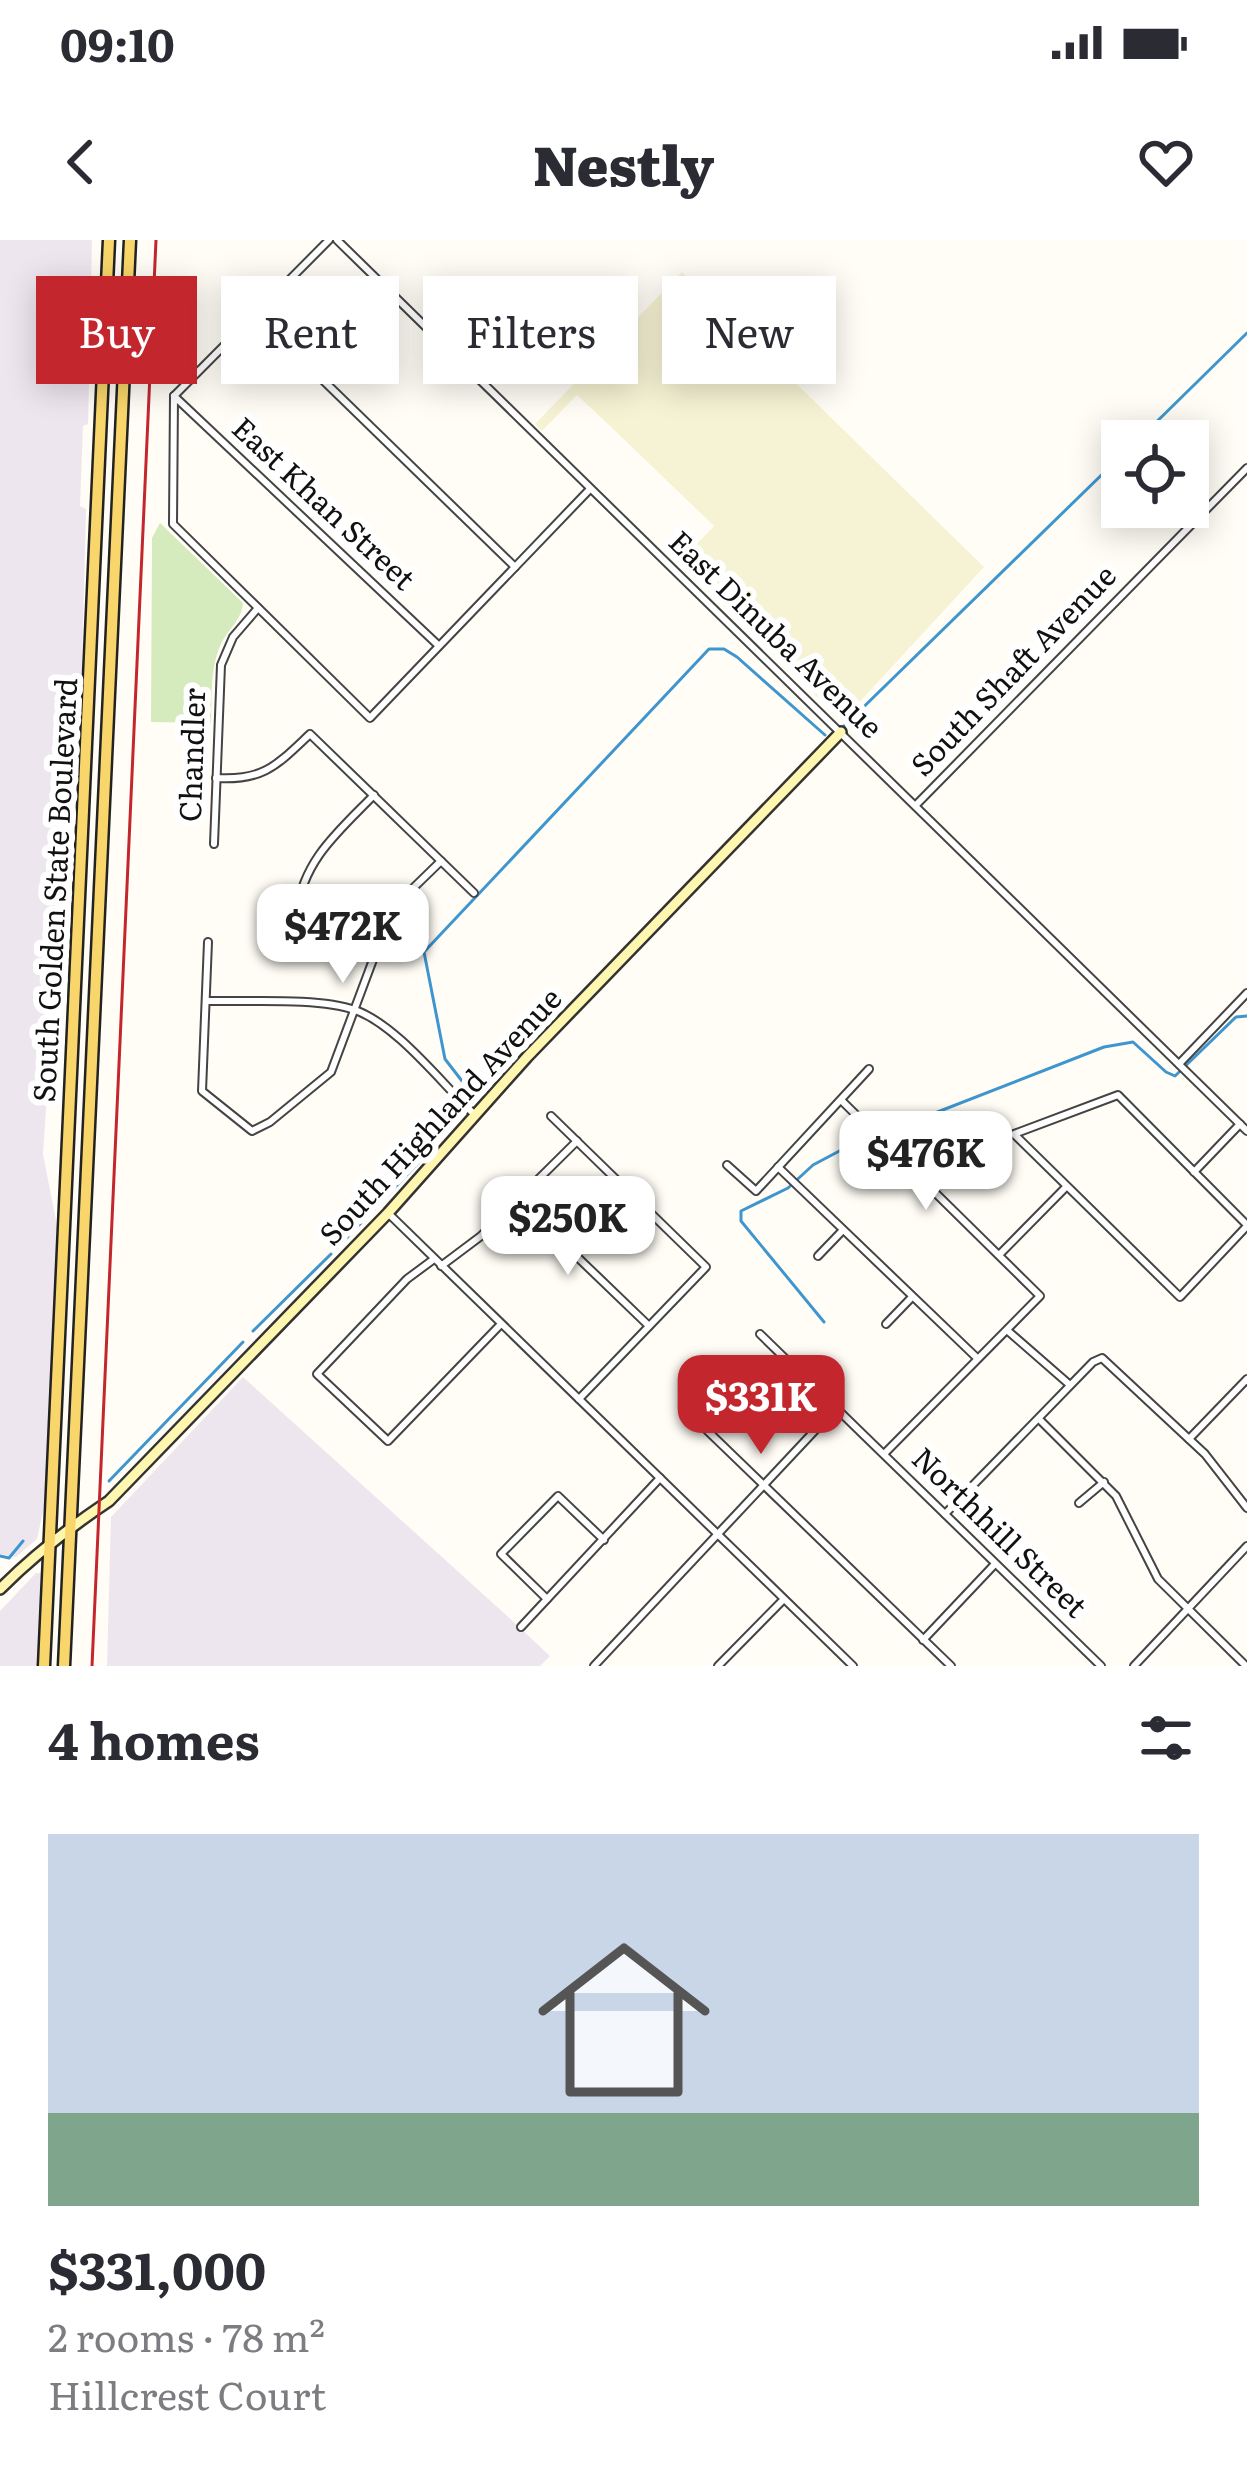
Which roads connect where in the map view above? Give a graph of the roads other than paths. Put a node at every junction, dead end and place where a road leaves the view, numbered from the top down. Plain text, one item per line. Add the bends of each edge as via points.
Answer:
1 (109, 240) edge
2 (130, 240) edge
3 (333, 240) edge
4 (296, 276) edge
5 (221, 350) edge
6 (327, 384) edge
7 (174, 396) junction
8 (1247, 468) edge
9 (590, 489) junction
10 (515, 567) junction
11 (258, 608) junction
12 (439, 646) junction
13 (841, 732) junction
14 (216, 778) junction
15 (374, 795) junction
16 (916, 806) junction
17 (214, 844) dead end
18 (441, 861) junction
19 (474, 893) dead end
20 (297, 912) dead end
21 (208, 942) dead end
22 (1247, 993) edge
23 (206, 1001) junction
24 (356, 1011) junction
25 (1179, 1064) junction
26 (869, 1069) dead end
27 (841, 1100) junction
28 (550, 1116) dead end
29 (477, 1117) junction
30 (1244, 1127) edge
31 (577, 1141) junction
32 (727, 1165) dead end
33 (778, 1167) junction
34 (1194, 1172) junction
35 (1065, 1188) junction
36 (518, 1200) junction
37 (388, 1214) junction
38 (1247, 1226) edge
39 (843, 1230) junction
40 (999, 1255) junction
41 (818, 1256) dead end
42 (434, 1259) junction
43 (441, 1266) junction
44 (912, 1298) junction
45 (501, 1324) junction
46 (886, 1324) dead end
47 (649, 1326) junction
48 (1008, 1331) junction
49 (760, 1334) dead end
50 (977, 1358) junction
51 (1247, 1379) edge
52 (1070, 1385) junction
53 (579, 1400) junction
54 (836, 1408) junction
55 (687, 1411) dead end
56 (1038, 1418) junction
57 (1190, 1439) junction
58 (884, 1454) junction
59 (660, 1478) junction
60 (1104, 1482) junction
61 (763, 1485) junction
62 (1079, 1503) dead end
63 (1247, 1508) edge
64 (945, 1514) junction
65 (72, 1530) junction
66 (718, 1535) junction
67 (604, 1540) junction
68 (51, 1543) junction
69 (1247, 1546) edge
70 (994, 1565) junction
71 (49, 1586) junction
72 (2, 1587) edge
73 (547, 1599) junction
74 (784, 1599) junction
75 (1187, 1609) junction
76 (521, 1627) dead end
77 (923, 1640) junction
78 (44, 1666) edge
79 (64, 1666) edge
80 (594, 1666) edge
81 (718, 1666) edge
82 (853, 1666) edge
83 (951, 1666) edge
84 (1101, 1666) edge
85 (1134, 1666) edge
86 (1246, 1666) edge

1 - 68 main road, South Golden State Boulevard
2 - 65 main road, South Golden State Boulevard
3 - 4 street
3 - 9 street, East Dinuba Avenue
5 - 7 street
6 - 10 street
7 - 11 street via 173,524
7 - 12 street, East Khan Street
8 - 16 street, South Shaft Avenue
9 - 10 street
9 - 13 street, East Dinuba Avenue
10 - 12 street
11 - 12 street via 370,718
11 - 14 street, Chandler via 221,665
13 - 16 street, East Dinuba Avenue
13 - 29 street, South Highland Avenue
14 - 15 street via 269,770 310,734
14 - 17 street, Chandler
15 - 18 street
15 - 20 street via 313,860
16 - 25 street, East Dinuba Avenue
18 - 19 street
18 - 24 street via 395,909
21 - 23 street
22 - 25 street
23 - 24 street
23 - 24 street via 202,1091 252,1131 331,1072
24 - 29 street
25 - 30 street, East Dinuba Avenue
26 - 27 street
27 - 33 street
27 - 40 street
28 - 31 street
29 - 37 street, South Highland Avenue
30 - 34 street
31 - 36 street
31 - 47 street via 706,1267
32 - 33 street via 755,1190
33 - 39 street
34 - 35 street via 1118,1095 1014,1133
34 - 38 street
35 - 38 street via 1180,1298
35 - 40 street
36 - 43 street
36 - 47 street
37 - 42 street
37 - 65 street, South Highland Avenue
39 - 41 street
39 - 44 street
40 - 48 street via 1040,1296
42 - 43 street
42 - 45 street via 317,1374 388,1441
43 - 45 street
44 - 46 street
44 - 50 street
45 - 53 street
47 - 53 street
48 - 50 street
48 - 52 street
49 - 54 street, Northhill Street
50 - 58 street
51 - 57 street
52 - 56 street
52 - 57 street via 1093,1362 1108,1361
53 - 59 street
54 - 58 street, Northhill Street
54 - 61 street
55 - 61 street
56 - 60 street
56 - 64 street
57 - 63 street
58 - 64 street, Northhill Street
59 - 66 street
59 - 67 street
60 - 62 street
60 - 75 street via 1152,1571
61 - 66 street
61 - 77 street
64 - 70 street, Northhill Street
65 - 68 street, South Highland Avenue
65 - 79 main road, South Golden State Boulevard
66 - 74 street
66 - 80 street
67 - 73 street
67 - 73 street via 558,1496 501,1554
68 - 71 main road, South Golden State Boulevard
68 - 72 street, South Highland Avenue
69 - 75 street
70 - 77 street
70 - 84 street, Northhill Street
71 - 72 street via 32,1568
71 - 78 main road, South Golden State Boulevard
73 - 76 street
74 - 81 street
74 - 82 street
75 - 85 street
75 - 86 street
77 - 83 street

